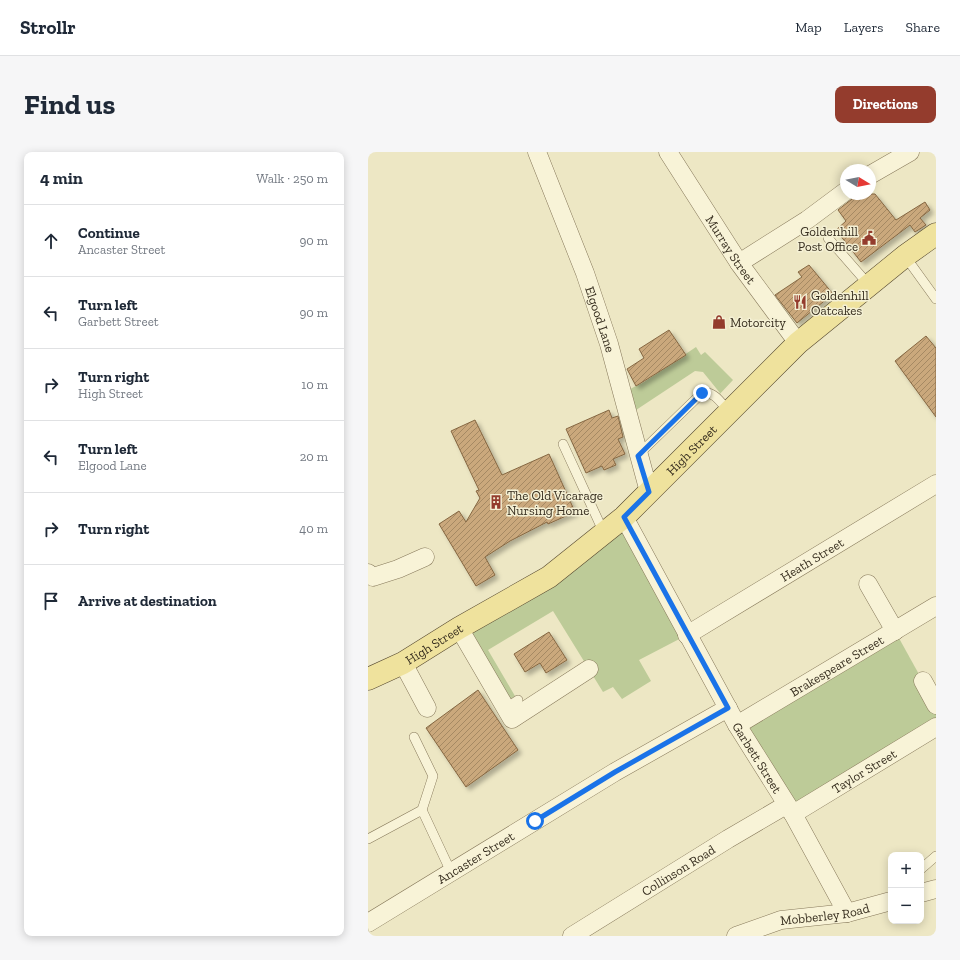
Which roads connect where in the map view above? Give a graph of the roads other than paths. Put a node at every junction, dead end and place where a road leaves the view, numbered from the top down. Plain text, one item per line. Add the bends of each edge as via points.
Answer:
1 (537, 152) edge
2 (668, 152) edge
3 (910, 152) edge
4 (876, 172) edge
5 (840, 195) edge
6 (936, 234) edge
7 (828, 238) dead end
8 (905, 256) junction
9 (739, 263) junction
10 (869, 286) junction
11 (936, 299) edge
12 (798, 343) junction
13 (729, 412) junction
14 (563, 444) dead end
15 (638, 456) junction
16 (936, 484) edge
17 (649, 492) junction
18 (624, 517) junction
19 (604, 533) junction
20 (425, 557) dead end
21 (368, 573) edge
22 (868, 584) dead end
23 (936, 606) edge
24 (459, 628) junction
25 (895, 631) junction
26 (687, 635) junction
27 (403, 663) junction
28 (589, 669) dead end
29 (368, 679) edge
30 (923, 681) dead end
31 (936, 705) edge
32 (427, 708) dead end
33 (728, 708) junction
34 (737, 725) junction
35 (936, 727) edge
36 (414, 737) dead end
37 (422, 810) junction
38 (789, 810) junction
39 (368, 839) edge
40 (936, 856) edge
41 (924, 866) edge
42 (451, 872) junction
43 (936, 889) edge
44 (924, 892) edge
45 (888, 902) edge
46 (846, 913) junction
47 (368, 923) edge
48 (572, 936) edge
49 (736, 936) edge

1 - 15 street, Elgood Lane via 585,273 609,344
2 - 9 street, Murray Street
3 - 4 street
5 - 9 street via 807,220
6 - 8 main road, High Street
7 - 10 lane
8 - 10 main road, High Street
8 - 11 lane
9 - 12 street, Murray Street
10 - 12 main road, High Street
12 - 13 main road, High Street
13 - 15 lane via 717,397 708,392 702,393
13 - 17 main road, High Street
14 - 19 lane
15 - 17 street, Elgood Lane
16 - 26 street, Heath Street
17 - 18 main road, High Street
18 - 19 main road, High Street
18 - 26 street, Garbett Street
19 - 24 main road, High Street via 548,578
20 - 21 street via 373,577
22 - 25 street
23 - 25 street, Brakespeare Street
24 - 27 main road, High Street
24 - 28 street via 512,704 512,719
25 - 34 street, Brakespeare Street
26 - 33 street, Garbett Street
27 - 29 main road, High Street
27 - 32 street
30 - 31 street
33 - 34 street, Garbett Street
33 - 42 street, Ancaster Street via 615,772
34 - 38 street, Garbett Street
35 - 38 street, Taylor Street
36 - 37 lane via 433,776
37 - 39 lane
37 - 42 lane
38 - 46 street, Garbett Street
38 - 48 street, Collinson Road via 728,839
40 - 41 lane
42 - 47 street, Ancaster Street
43 - 44 street
45 - 46 street, Mobberley Road
46 - 49 street, Mobberley Road via 781,920

